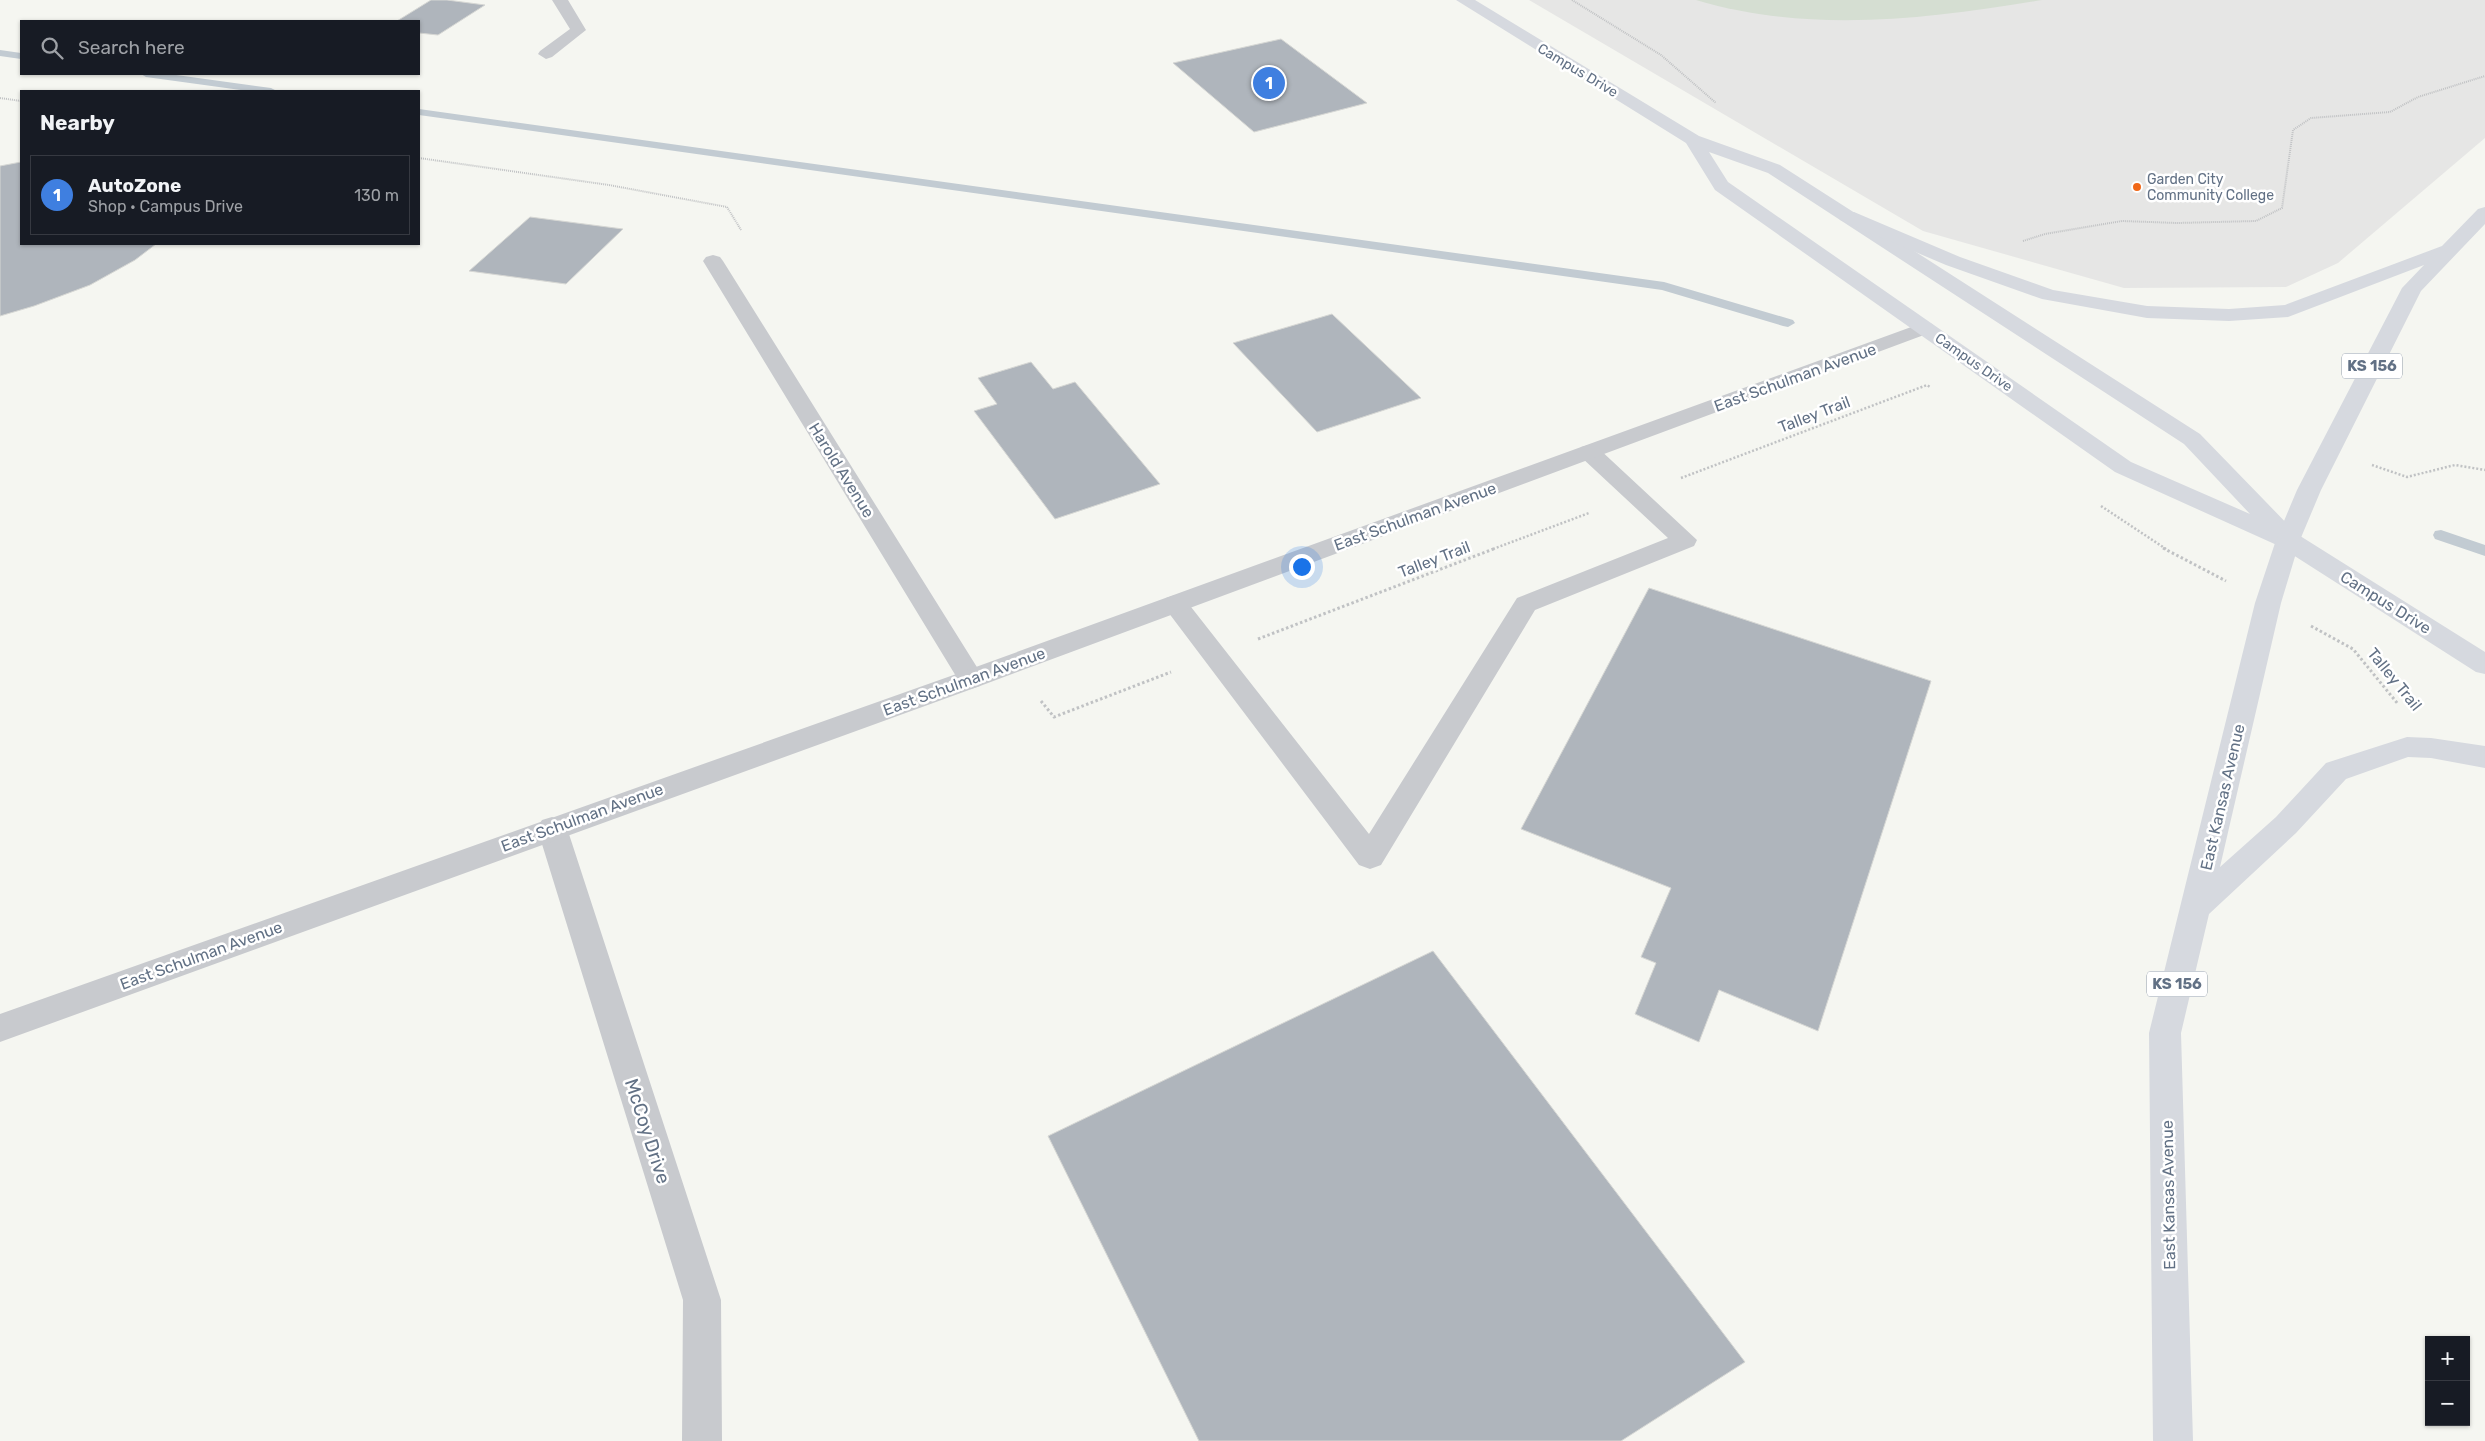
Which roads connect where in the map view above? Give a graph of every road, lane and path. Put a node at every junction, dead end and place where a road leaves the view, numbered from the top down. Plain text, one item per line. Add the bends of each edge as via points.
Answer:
1 (560, 0) edge
2 (1464, 0) edge
3 (546, 54) dead end
4 (2485, 76) edge
5 (0, 98) edge
6 (20, 101) edge
7 (1692, 140) junction
8 (2485, 213) edge
9 (1847, 216) junction
10 (2018, 243) dead end
11 (2452, 247) junction
12 (713, 261) dead end
13 (1925, 328) junction
14 (1927, 385) dead end
15 (2329, 451) junction
16 (1589, 452) junction
17 (2485, 470) edge
18 (1682, 478) dead end
19 (1585, 514) dead end
20 (2288, 540) junction
21 (1174, 604) junction
22 (1293, 626) dead end
23 (2353, 649) dead end
24 (2485, 665) edge
25 (971, 679) junction
26 (2404, 710) dead end
27 (2485, 756) edge
28 (552, 828) junction
29 (2195, 908) junction
30 (0, 1028) edge
31 (702, 1441) edge
32 (2173, 1441) edge

1 - 3 street via 578,30
2 - 7 main road, Campus Drive
4 - 10 path via 2418,97 2390,112 2311,118 2293,130 2282,208 2256,222 2122,221 2045,234
5 - 6 path
7 - 9 main road, Campus Drive via 1774,169
7 - 13 main road, Campus Drive via 1720,186
8 - 11 main road, East Kansas Avenue / KS 156
9 - 11 main road via 1953,261 2050,295 2156,312 2229,316 2288,311
9 - 20 main road, Campus Drive via 2192,439
11 - 15 main road, East Kansas Avenue / KS 156 via 2412,288
12 - 25 street, Harold Avenue
13 - 16 street, East Schulman Avenue
13 - 20 main road, Campus Drive via 2123,467
14 - 18 path, Talley Trail
15 - 17 path via 2407,477 2455,465
15 - 20 main road, East Kansas Avenue / KS 156
16 - 21 street, East Schulman Avenue
16 - 21 street via 1685,540 1526,604 1370,857
19 - 22 path, Talley Trail
20 - 24 main road, Campus Drive
20 - 29 main road, East Kansas Avenue / KS 156 via 2268,603
21 - 25 street, East Schulman Avenue
23 - 26 path, Talley Trail
25 - 28 street, East Schulman Avenue
27 - 29 main road via 2407,747 2336,771 2286,825
28 - 30 street, East Schulman Avenue
28 - 31 street, McCoy Drive via 702,1300
29 - 32 main road, East Kansas Avenue / KS 156 via 2165,1033

